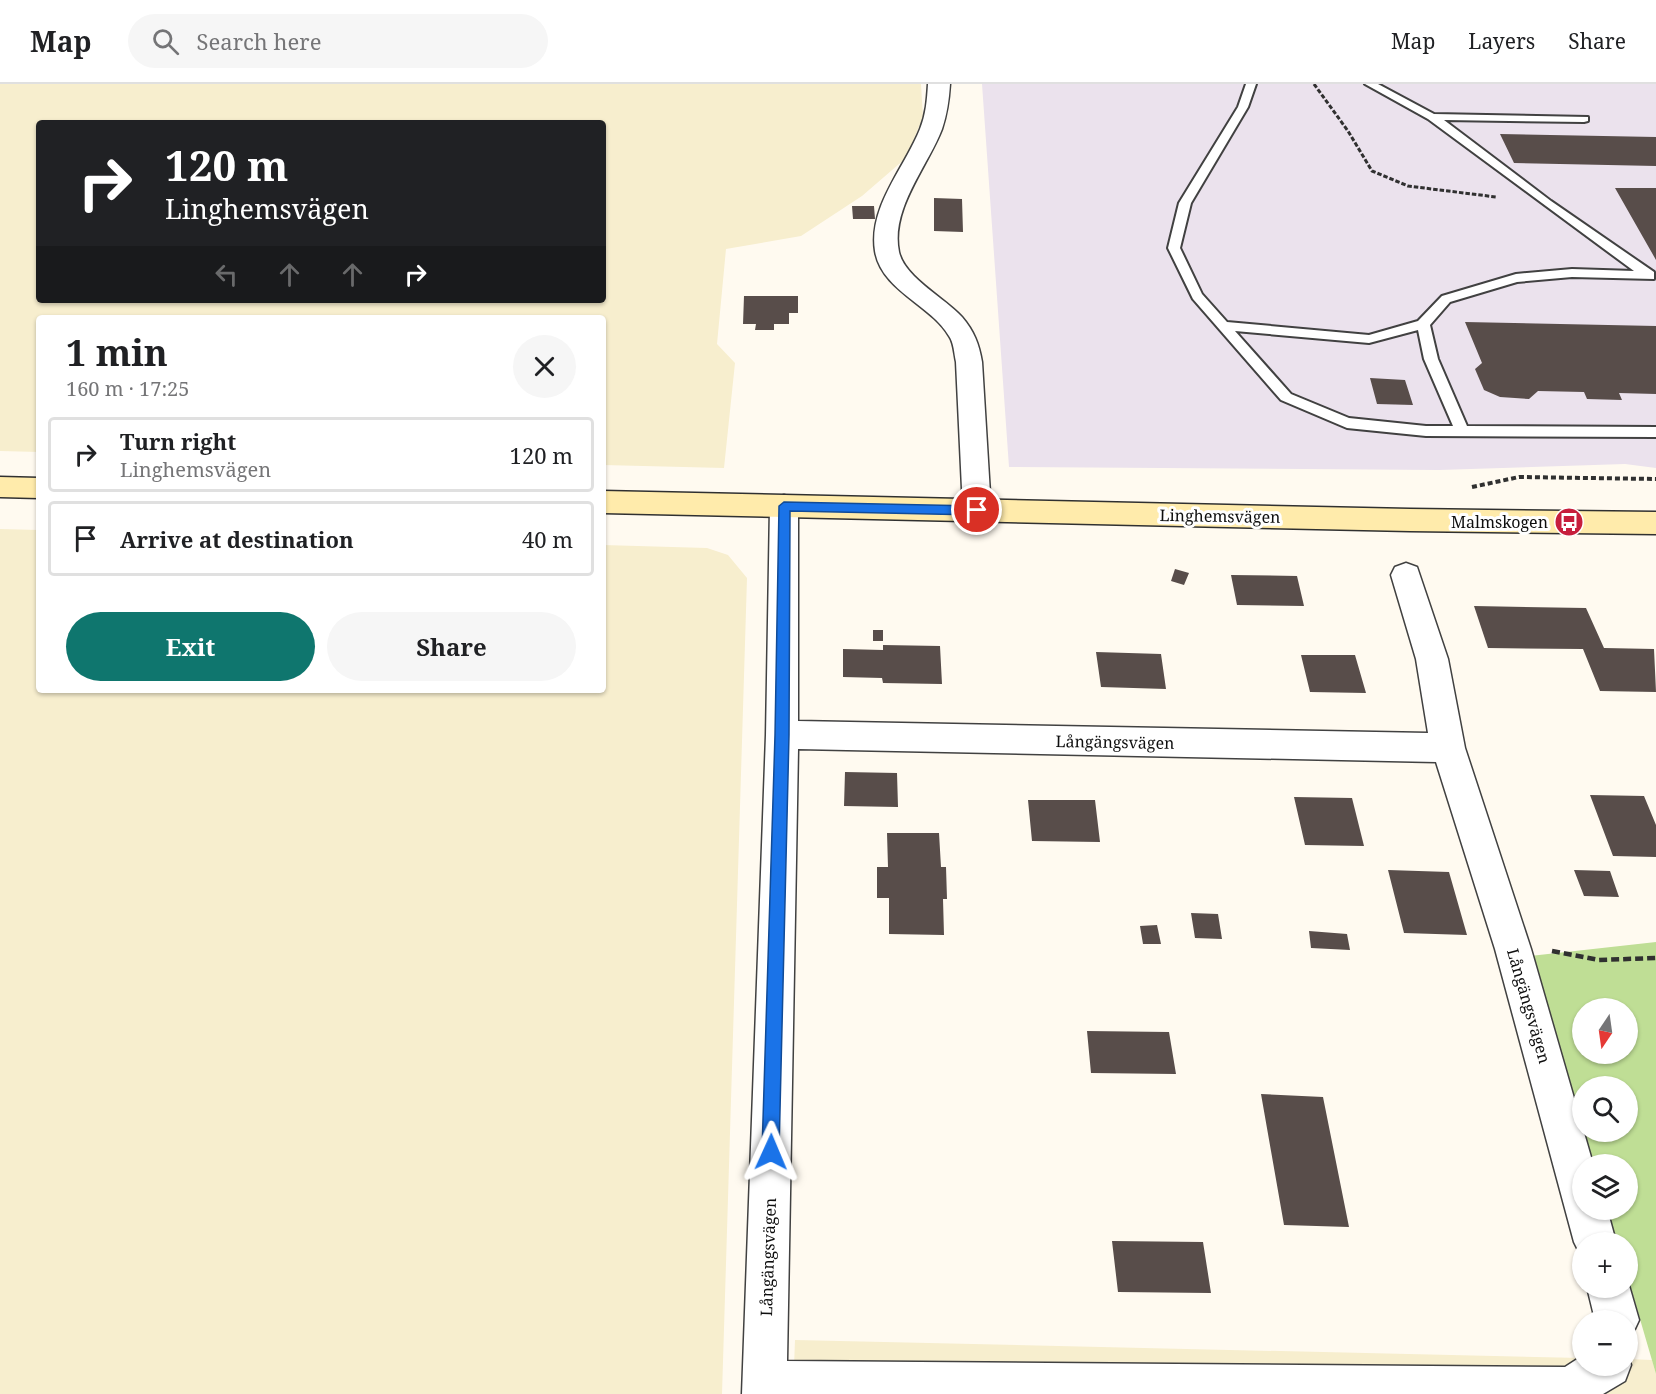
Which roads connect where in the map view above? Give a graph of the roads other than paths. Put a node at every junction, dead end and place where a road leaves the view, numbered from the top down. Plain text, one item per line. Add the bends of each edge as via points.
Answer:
1 (939, 84) edge
2 (1251, 84) edge
3 (1370, 84) edge
4 (1432, 117) junction
5 (1584, 119) dead end
6 (1653, 277) edge
7 (1423, 324) junction
8 (1224, 326) junction
9 (1461, 429) junction
10 (1656, 432) edge
11 (0, 487) edge
12 (36, 488) edge
13 (606, 502) edge
14 (784, 506) junction
15 (977, 510) junction
16 (1656, 523) edge
17 (1406, 575) dead end
18 (782, 735) junction
19 (1448, 748) junction
20 (1572, 1161) edge
21 (1591, 1376) edge
22 (764, 1389) edge

1 - 15 street via 933,128 897,202 886,239 890,264 953,323 965,343
2 - 8 lane via 1243,107 1185,203 1174,248 1197,296
3 - 4 lane
4 - 5 lane
4 - 6 lane
6 - 7 lane via 1572,273 1516,278 1446,299
7 - 8 lane via 1369,339
7 - 9 lane via 1431,358
8 - 9 lane via 1286,397 1347,423
9 - 10 lane
11 - 12 main road
13 - 14 main road, Linghemsvägen
14 - 15 main road, Linghemsvägen
14 - 18 street, Långängsvägen
15 - 16 main road, Linghemsvägen
17 - 19 street, Långängsvägen via 1432,659
18 - 19 street, Långängsvägen
18 - 22 street, Långängsvägen
19 - 20 street, Långängsvägen via 1513,950
21 - 22 street, Långängsvägen via 1570,1389

